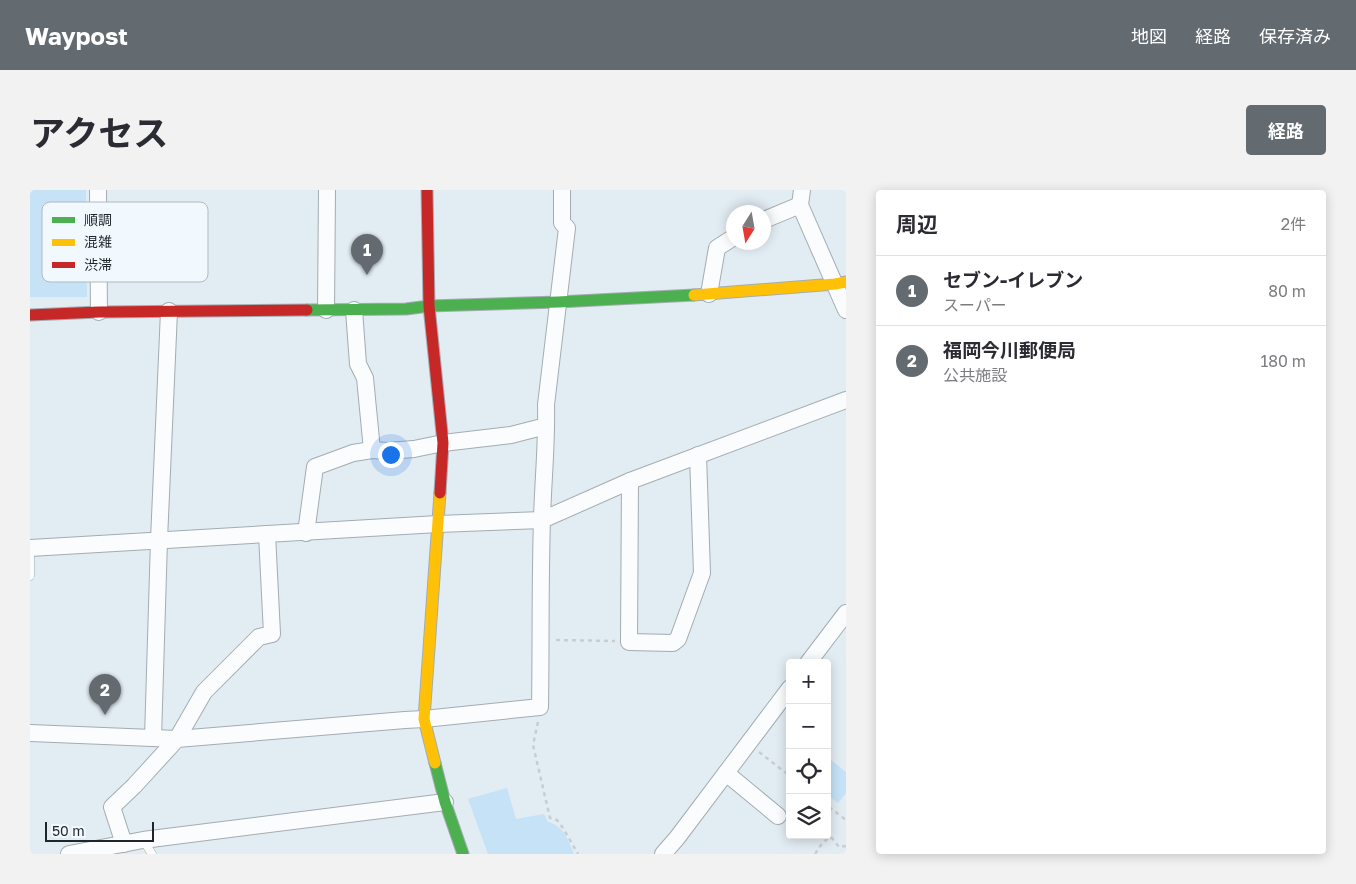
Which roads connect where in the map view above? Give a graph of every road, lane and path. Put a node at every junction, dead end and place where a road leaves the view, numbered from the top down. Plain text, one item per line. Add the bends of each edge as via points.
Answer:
1 (327, 190) edge
2 (427, 190) edge
3 (562, 190) edge
4 (801, 197) edge
5 (771, 216) edge
6 (726, 242) edge
7 (99, 282) edge
8 (840, 283) edge
9 (708, 294) junction
10 (558, 302) junction
11 (429, 306) junction
12 (326, 310) junction
13 (354, 310) junction
14 (846, 310) edge
15 (169, 311) junction
16 (99, 312) junction
17 (30, 315) edge
18 (846, 400) edge
19 (546, 426) junction
20 (443, 444) junction
21 (372, 450) junction
22 (698, 455) junction
23 (630, 481) junction
24 (542, 520) junction
25 (438, 524) junction
26 (306, 532) junction
27 (267, 534) junction
28 (159, 540) junction
29 (30, 548) edge
30 (30, 576) edge
31 (846, 612) edge
32 (542, 640) junction
33 (629, 642) junction
34 (811, 659) edge
35 (786, 693) edge
36 (540, 707) junction
37 (424, 719) junction
38 (30, 733) edge
39 (154, 738) junction
40 (177, 739) junction
41 (748, 744) junction
42 (726, 773) junction
43 (786, 773) edge
44 (446, 802) junction
45 (831, 809) edge
46 (778, 816) dead end
47 (846, 820) edge
48 (143, 840) junction
49 (124, 844) junction
50 (846, 846) edge
51 (69, 854) edge
52 (152, 854) edge
53 (463, 854) edge
54 (578, 854) edge
55 (663, 854) edge
56 (815, 854) edge

1 - 12 street
2 - 11 street
3 - 10 street via 562,223 566,228
4 - 5 street
4 - 8 street
6 - 9 street via 717,248
7 - 16 street
8 - 9 street
8 - 14 street
9 - 10 street
10 - 11 street
10 - 19 street
11 - 13 street
11 - 20 street
12 - 13 street
12 - 15 street
13 - 21 street via 358,364 365,378
15 - 16 street
15 - 28 street
16 - 17 street
18 - 22 street
19 - 20 street via 511,435
19 - 24 street
20 - 21 street via 414,449
20 - 25 street
21 - 26 street via 315,466
22 - 23 street
22 - 33 street via 702,573 678,639 673,644
23 - 24 street
23 - 33 street
24 - 25 street
24 - 32 street
25 - 26 street
25 - 37 street
26 - 27 street
27 - 28 street
27 - 40 street via 272,634 259,637 204,692
28 - 29 street
28 - 39 street
29 - 30 lane
31 - 34 street
32 - 33 path
32 - 36 street
35 - 41 street
36 - 37 street
36 - 54 path via 533,745 550,818 557,820
37 - 40 street
37 - 44 street
38 - 39 street
39 - 40 street
40 - 49 street via 112,806
41 - 42 street
41 - 43 path
42 - 46 street
42 - 55 street
44 - 48 street
44 - 53 street
45 - 47 path
48 - 49 street
48 - 52 lane
49 - 51 street
50 - 56 path via 838,846 831,837

